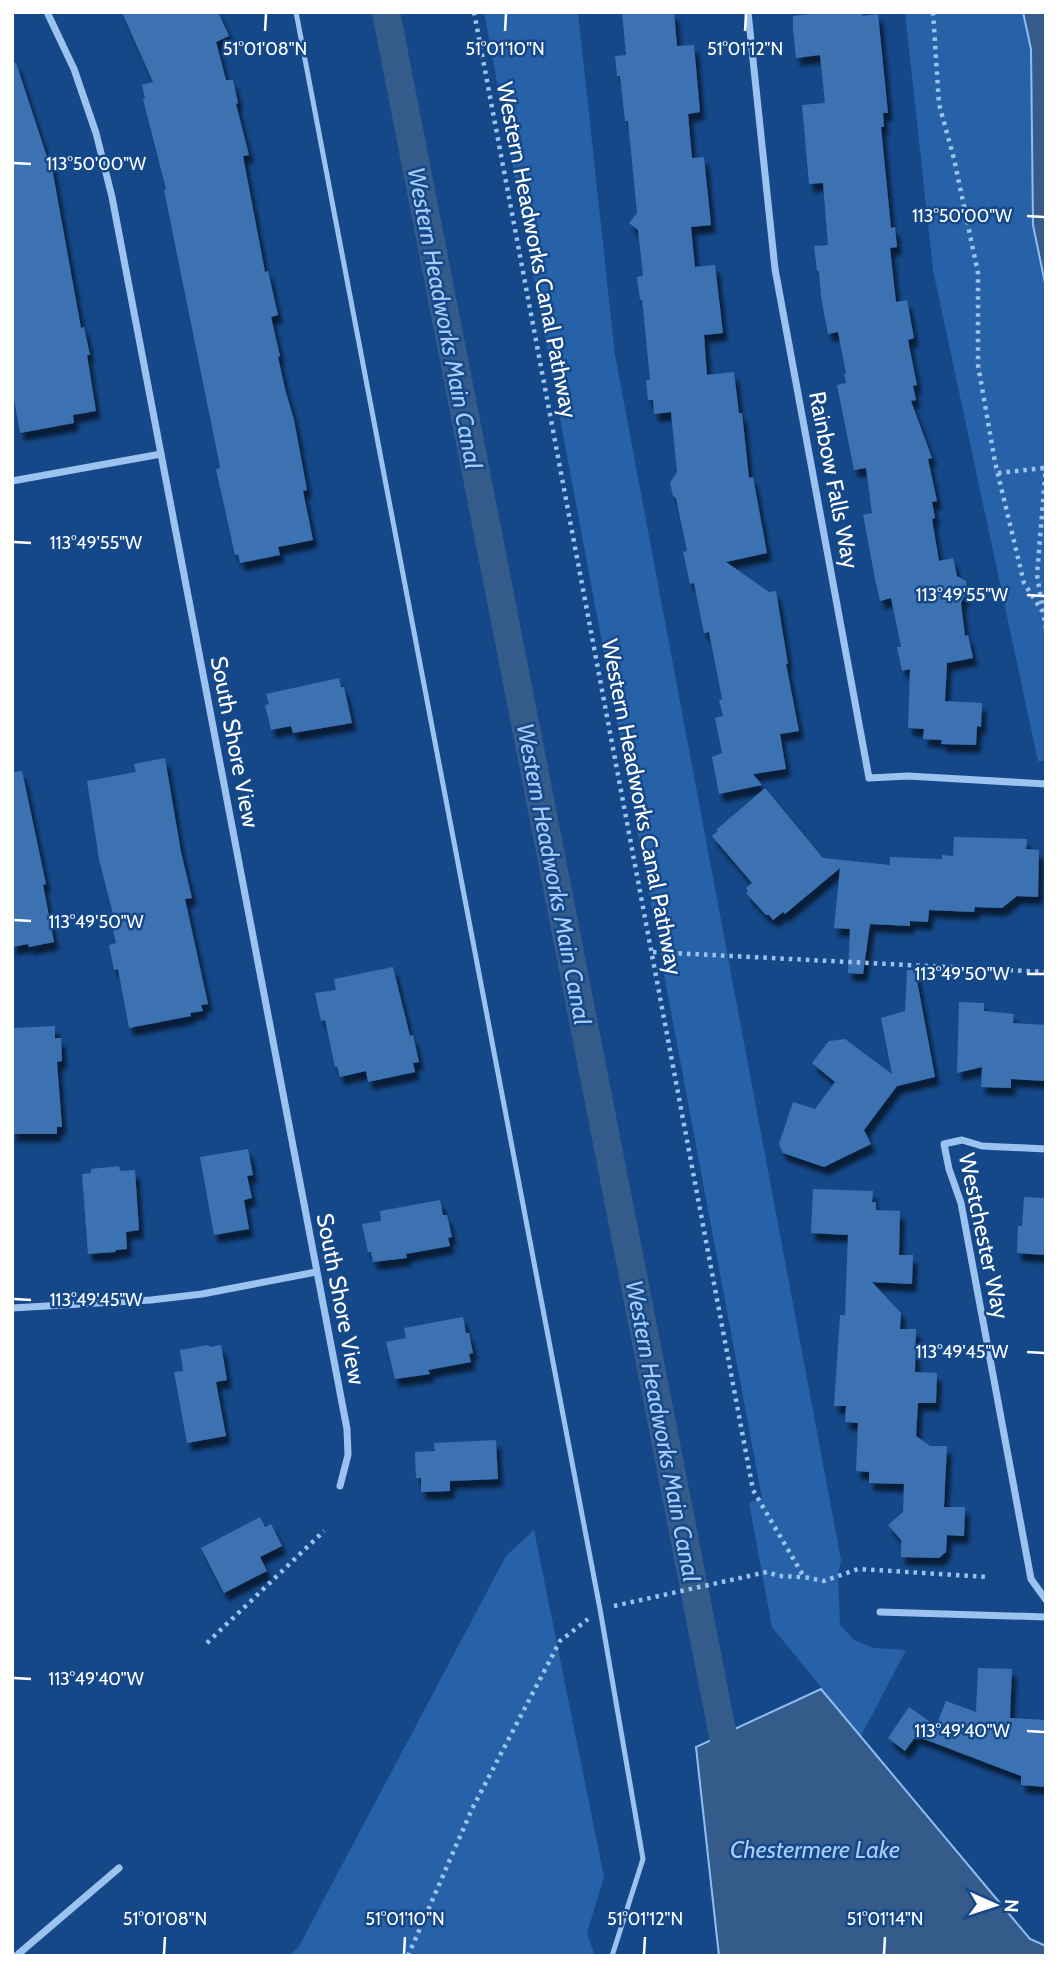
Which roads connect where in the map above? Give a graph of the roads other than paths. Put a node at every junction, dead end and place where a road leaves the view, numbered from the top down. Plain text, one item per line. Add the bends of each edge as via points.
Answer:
1 (47, 12) edge
2 (296, 12) edge
3 (748, 12) edge
4 (161, 454) junction
5 (12, 481) edge
6 (1046, 784) edge
7 (1046, 1149) edge
8 (316, 1272) junction
9 (12, 1308) edge
10 (340, 1486) dead end
11 (1046, 1600) edge
12 (880, 1612) dead end
13 (1046, 1617) edge
14 (119, 1868) dead end
15 (16, 1956) edge
16 (612, 1956) edge

1 - 4 street, South Shore View via 74,69 96,133
2 - 16 lane via 600,1609 643,1859
3 - 6 street, Rainbow Falls Way via 775,269 869,778
4 - 5 street
4 - 8 street, South Shore View
7 - 11 street, Westchester Way via 982,1146 962,1140 944,1144 961,1203 1031,1579
8 - 9 street via 152,1300
8 - 10 street, South Shore View via 346,1429 348,1455
12 - 13 street
14 - 15 street

